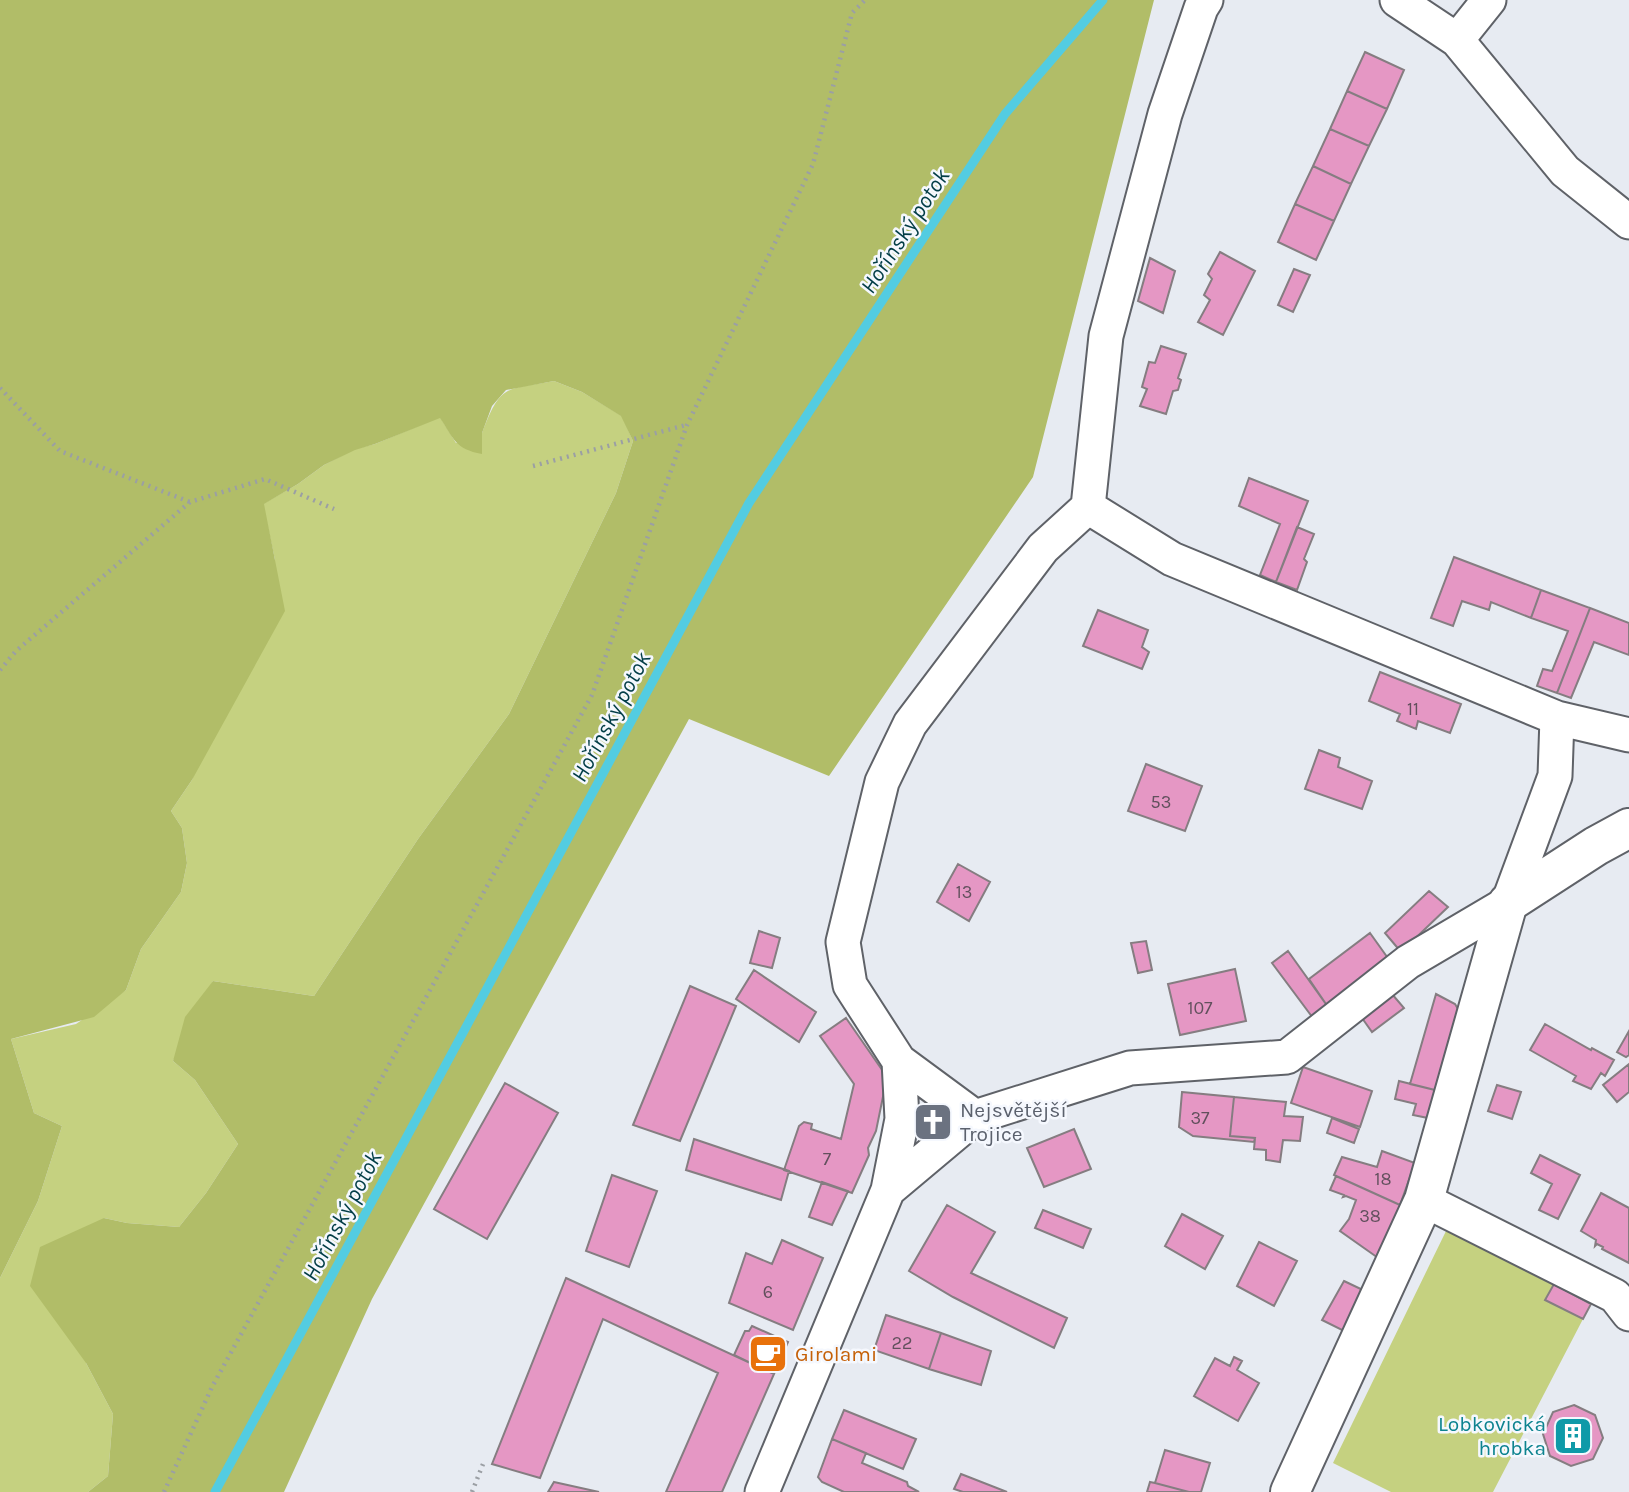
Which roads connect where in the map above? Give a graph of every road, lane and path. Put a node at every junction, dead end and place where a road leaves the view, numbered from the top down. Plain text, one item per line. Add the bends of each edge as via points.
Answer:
1 (866, 0) edge
2 (1206, 0) edge
3 (1398, 0) edge
4 (1489, 0) edge
5 (1457, 40) junction
6 (1629, 222) edge
7 (0, 388) edge
8 (687, 425) junction
9 (533, 466) dead end
10 (190, 502) junction
11 (1087, 507) junction
12 (334, 509) dead end
13 (0, 670) edge
14 (1557, 718) junction
15 (1629, 735) edge
16 (1629, 828) edge
17 (1508, 903) junction
18 (899, 1061) junction
19 (975, 1117) junction
20 (888, 1190) junction
21 (1424, 1200) junction
22 (1629, 1314) edge
23 (483, 1464) dead end
24 (164, 1492) edge
25 (472, 1492) edge
26 (762, 1492) edge
27 (1290, 1492) edge

1 - 8 path via 852,13 813,164
2 - 11 street via 1165,114 1106,336
3 - 5 street
4 - 5 street
5 - 6 street via 1565,171
7 - 10 path via 60,452
8 - 9 path
8 - 24 path via 592,695 212,1387
10 - 12 path via 265,479
10 - 13 path
11 - 14 street via 1172,559
11 - 18 street via 1043,548 910,724 882,782 843,942 850,985
14 - 15 street
14 - 17 street via 1555,776
16 - 17 street
17 - 19 street via 1408,961 1287,1057 1130,1068
17 - 21 street
18 - 19 street
18 - 20 street via 902,1119
19 - 20 street
20 - 26 street
21 - 22 street via 1615,1296
21 - 27 street
23 - 25 path

